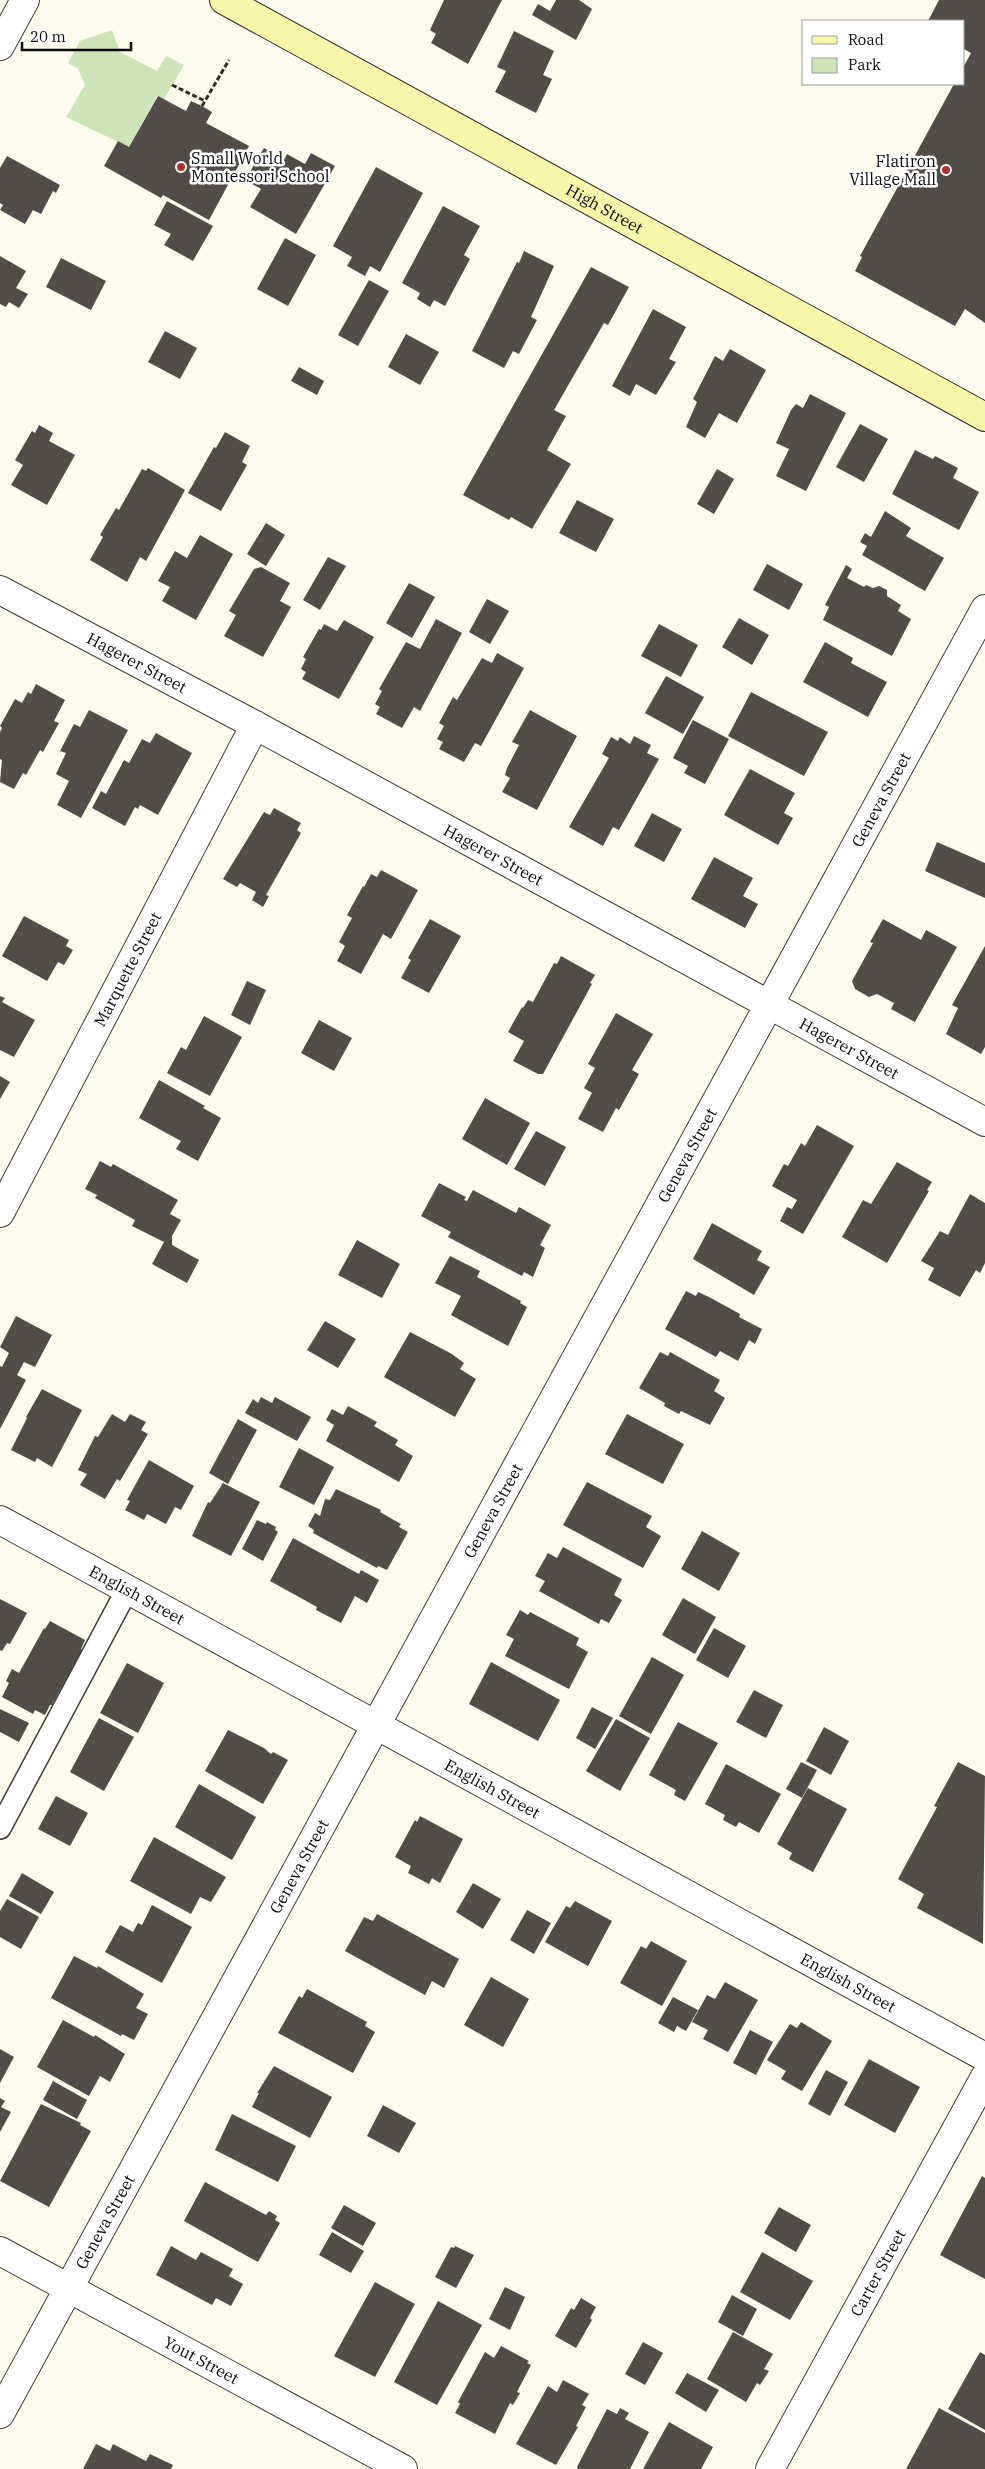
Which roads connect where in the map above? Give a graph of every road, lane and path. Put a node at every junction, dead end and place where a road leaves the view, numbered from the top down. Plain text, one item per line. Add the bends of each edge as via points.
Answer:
1 (25, 0) edge
2 (224, 0) edge
3 (0, 46) edge
4 (229, 60) dead end
5 (172, 84) dead end
6 (205, 101) junction
7 (202, 106) dead end
8 (985, 417) edge
9 (0, 590) edge
10 (985, 609) edge
11 (255, 725) junction
12 (769, 1005) junction
13 (985, 1122) edge
14 (0, 1213) edge
15 (0, 1520) edge
16 (127, 1590) junction
17 (376, 1725) junction
18 (0, 1828) edge
19 (985, 2057) edge
20 (985, 2077) edge
21 (0, 2251) edge
22 (68, 2288) junction
23 (0, 2414) edge
24 (403, 2469) edge
25 (770, 2469) edge

1 - 3 street
2 - 8 main road, High Street
4 - 6 path
5 - 6 path
6 - 7 path
9 - 11 street, Hagerer Street
10 - 12 street, Geneva Street
11 - 12 street, Hagerer Street
11 - 14 street, Marquette Street
12 - 13 street, Hagerer Street
12 - 17 street, Geneva Street
15 - 16 street, English Street
16 - 17 street, English Street
16 - 18 lane
17 - 19 street, English Street
17 - 22 street, Geneva Street
20 - 25 street, Carter Street
21 - 22 street, Yout Street
22 - 23 street, Geneva Street
22 - 24 street, Yout Street

